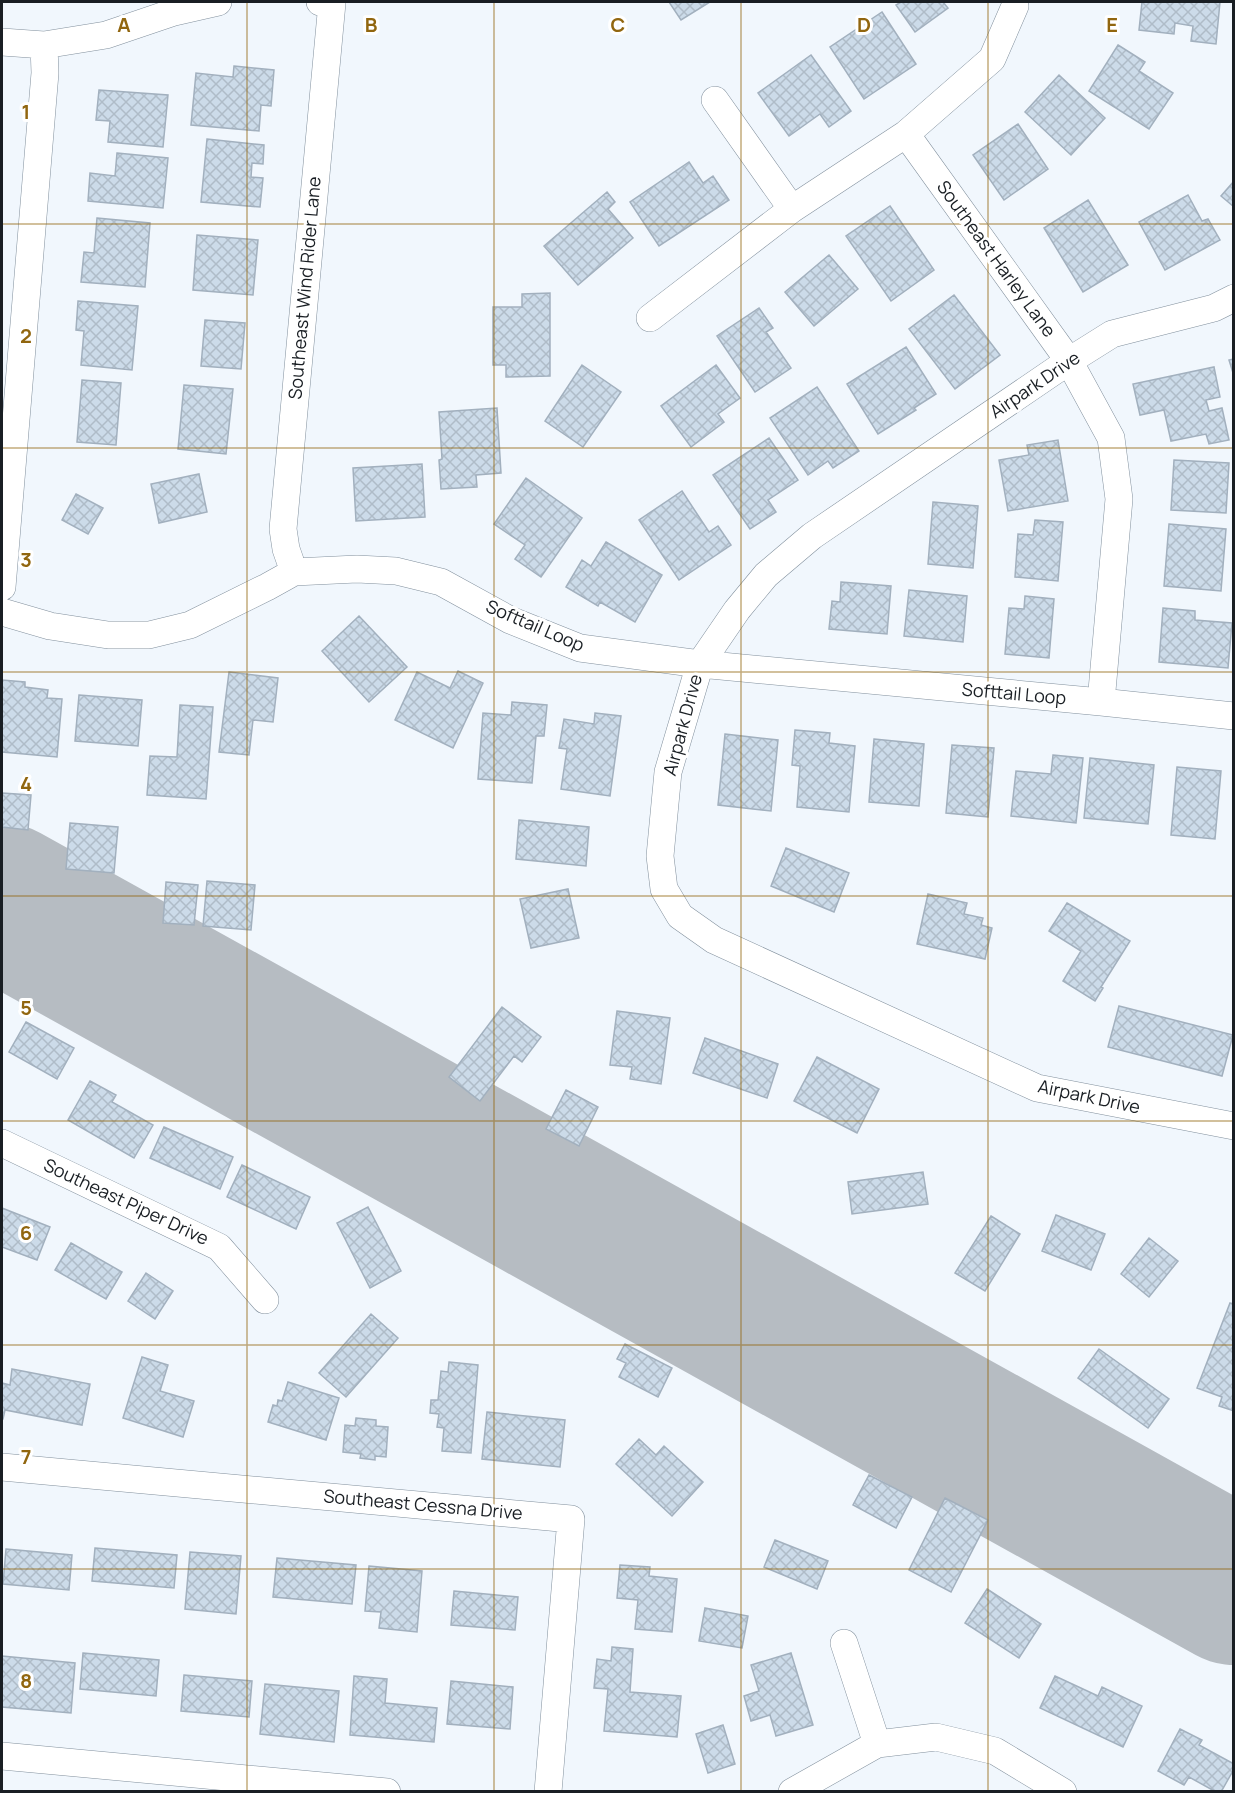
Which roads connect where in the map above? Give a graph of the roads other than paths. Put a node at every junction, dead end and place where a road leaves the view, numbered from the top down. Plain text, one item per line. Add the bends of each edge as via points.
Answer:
1 (218, 2) edge
2 (326, 2) edge
3 (1015, 6) dead end
4 (2, 42) edge
5 (44, 45) junction
6 (715, 100) dead end
7 (906, 134) junction
8 (792, 209) junction
9 (1233, 298) edge
10 (650, 318) dead end
11 (1069, 360) junction
12 (294, 572) junction
13 (2, 587) edge
14 (2, 612) edge
15 (700, 664) junction
16 (1101, 702) junction
17 (1233, 716) edge
18 (1233, 1126) edge
19 (2, 1143) edge
20 (265, 1300) dead end
21 (2, 1467) edge
22 (844, 1642) dead end
23 (877, 1744) junction
24 (2, 1756) edge
25 (387, 1791) edge
26 (548, 1791) edge
27 (792, 1791) edge
28 (1063, 1791) edge

1 - 5 street via 106,34
2 - 12 street, Southeast Wind Rider Lane via 283,529
3 - 7 street via 992,59
4 - 5 street
5 - 13 street via 44,85
6 - 8 street
7 - 8 street
7 - 11 street, Southeast Harley Lane
8 - 10 street
9 - 11 street, Airpark Drive via 1214,308 1112,334
11 - 15 street, Airpark Drive via 812,536 766,575
11 - 16 street, Southeast Harley Lane via 1111,438 1119,499
12 - 14 street, Softtail Loop via 190,625 149,635 108,635 50,626
12 - 15 street, Softtail Loop via 396,571 441,582 510,620 580,648
15 - 16 street, Softtail Loop
15 - 18 street, Airpark Drive via 668,772 660,856 664,889 680,916 714,940 1037,1088
16 - 17 street, Softtail Loop
19 - 20 street, Southeast Piper Drive via 219,1247
21 - 26 street, Southeast Cessna Drive via 571,1519
22 - 23 street
23 - 27 street
23 - 28 street via 936,1737 995,1751
24 - 25 street

